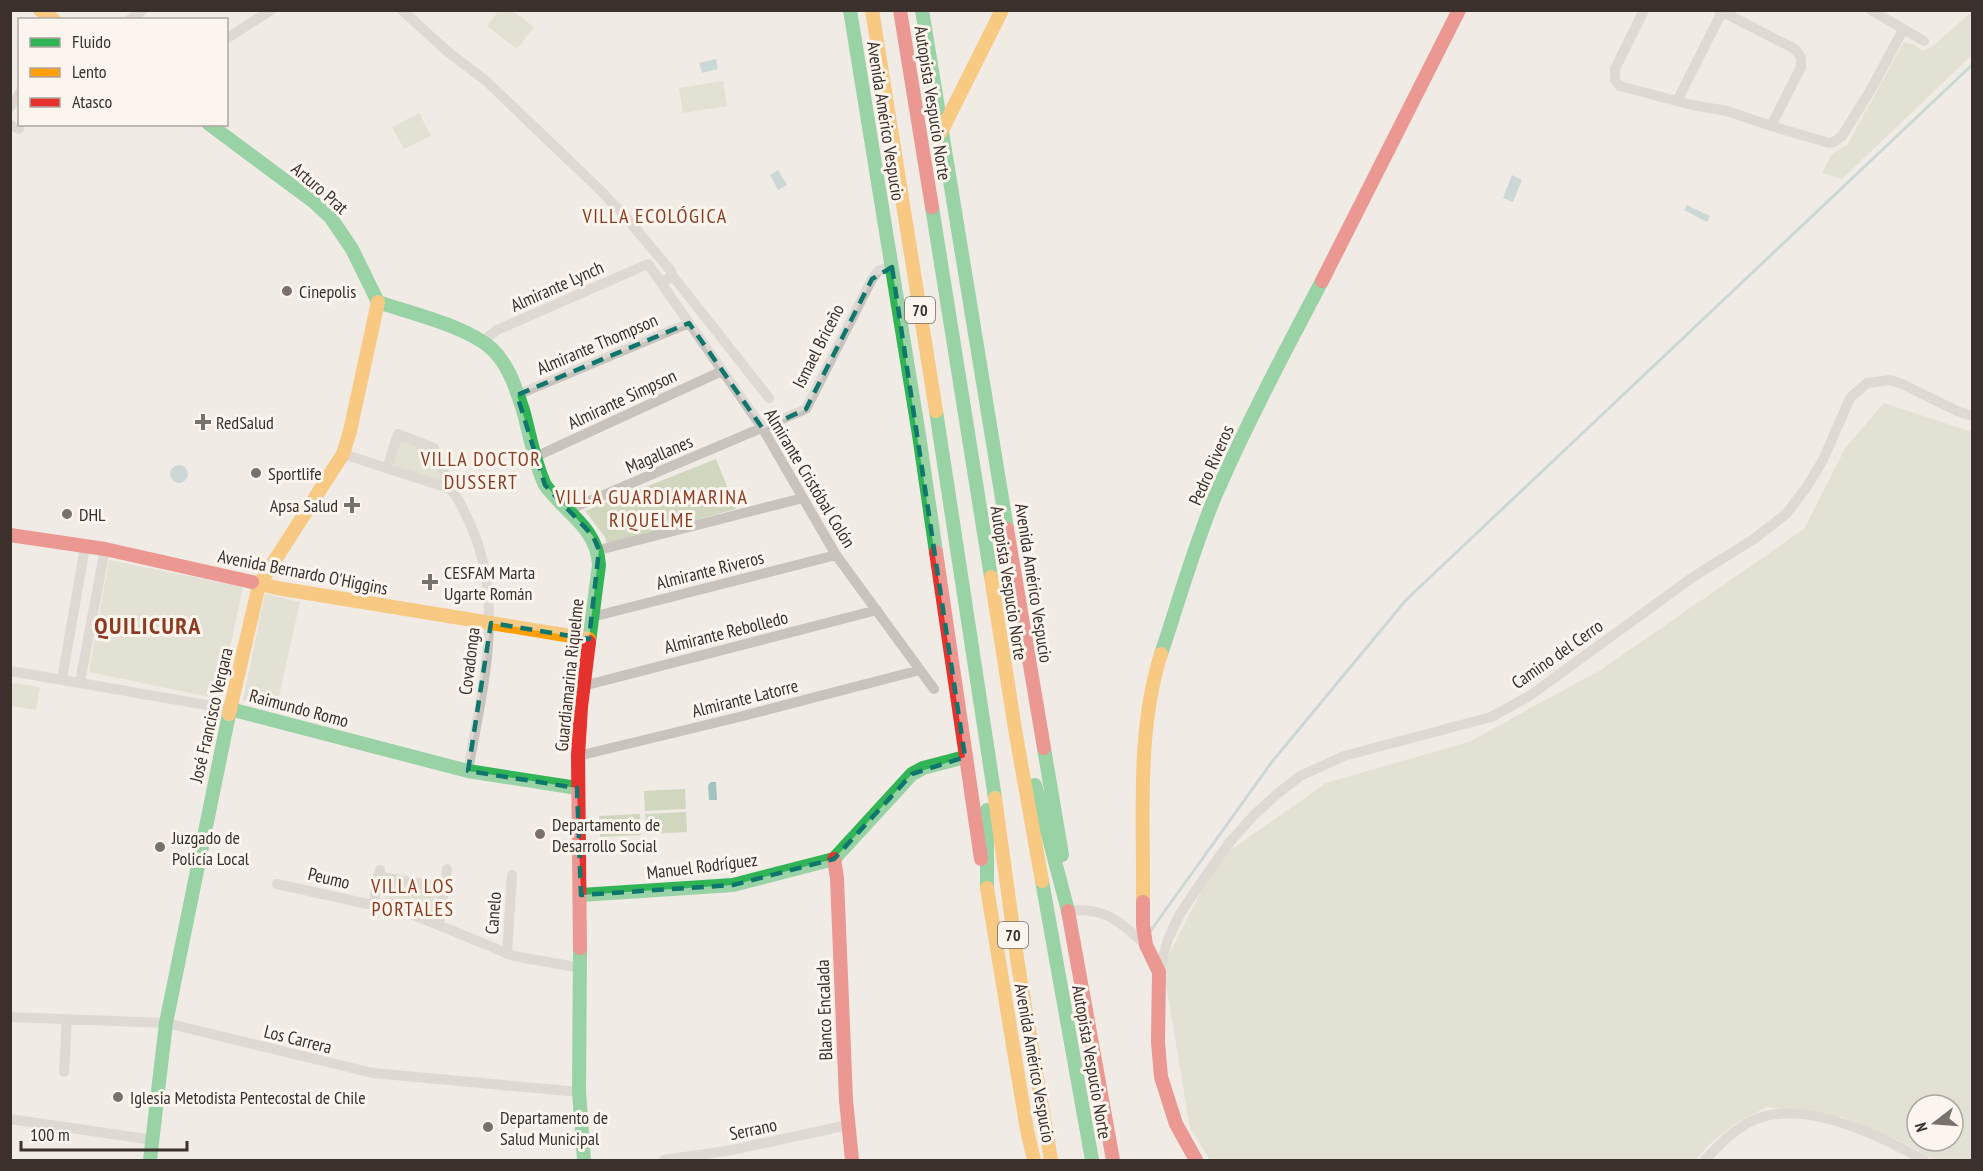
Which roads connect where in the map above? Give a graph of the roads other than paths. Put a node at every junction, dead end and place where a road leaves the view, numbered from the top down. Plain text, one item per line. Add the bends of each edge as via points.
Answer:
1 (271, 10) edge
2 (402, 10) edge
3 (850, 10) edge
4 (872, 10) edge
5 (900, 10) edge
6 (922, 10) edge
7 (1002, 10) edge
8 (1459, 10) edge
9 (1644, 10) edge
10 (1871, 10) edge
11 (1720, 11) edge
12 (1903, 30) junction
13 (228, 38) edge
14 (1924, 41) dead end
15 (935, 94) junction
16 (958, 99) junction
17 (1677, 101) junction
18 (212, 126) edge
19 (1771, 126) junction
20 (941, 132) junction
21 (648, 264) joint
22 (892, 267) junction
23 (672, 275) junction
24 (661, 281) junction
25 (378, 302) junction
26 (689, 323) junction
27 (481, 342) junction
28 (723, 371) junction
29 (517, 395) junction
30 (769, 398) dead end
31 (1972, 416) edge
32 (763, 429) junction
33 (342, 454) junction
34 (535, 457) junction
35 (387, 468) junction
36 (451, 489) junction
37 (803, 498) junction
38 (568, 510) junction
39 (10, 535) edge
40 (85, 547) junction
41 (105, 549) junction
42 (599, 550) junction
43 (836, 555) junction
44 (259, 585) junction
45 (878, 610) junction
46 (73, 616) junction
47 (592, 617) junction
48 (92, 620) junction
49 (491, 623) junction
50 (589, 639) junction
51 (920, 670) junction
52 (10, 671) edge
53 (62, 679) junction
54 (80, 682) junction
55 (584, 686) junction
56 (934, 689) dead end
57 (230, 709) junction
58 (985, 722) junction
59 (1016, 735) junction
60 (578, 756) junction
61 (965, 757) junction
62 (468, 771) junction
63 (577, 788) junction
64 (834, 859) junction
65 (447, 869) dead end
66 (512, 875) dead end
67 (277, 884) dead end
68 (444, 888) junction
69 (987, 888) junction
70 (581, 895) junction
71 (373, 905) junction
72 (1068, 911) junction
73 (439, 924) junction
74 (1146, 945) junction
75 (507, 954) junction
76 (581, 968) junction
77 (1159, 972) junction
78 (10, 1017) edge
79 (67, 1019) junction
80 (166, 1023) junction
81 (64, 1072) dead end
82 (579, 1092) junction
83 (10, 1119) edge
84 (848, 1125) junction
85 (153, 1140) junction
86 (1050, 1154) edge
87 (150, 1161) edge
88 (584, 1161) edge
89 (664, 1161) edge
90 (852, 1161) edge
91 (1034, 1161) edge
92 (1092, 1161) edge
93 (1113, 1161) edge
94 (1196, 1161) edge
95 (1705, 1161) edge
96 (1924, 1161) edge

1 - 13 street
2 - 23 street via 485,80 598,188
3 - 22 main road, Avenida Américo Vespucio
4 - 58 main road, 70
5 - 59 main road, Autopista Vespucio Norte / 70
6 - 15 main road, Avenida Américo Vespucio
7 - 16 main road
8 - 74 main road, Pedro Riveros via 1264,392 1216,495 1178,601 1158,665 1148,716 1142,903
9 - 17 street via 1615,69 1615,80 1624,87
10 - 12 street
11 - 17 street
11 - 19 street via 1795,49 1801,57 1801,67
12 - 14 street
12 - 19 street via 1870,91 1834,142
15 - 16 main road
15 - 20 main road, Avenida Américo Vespucio
16 - 20 main road
17 - 19 street via 1727,111
18 - 25 main road, Arturo Prat via 331,218 352,249
20 - 72 main road, Avenida Américo Vespucio via 1062,853
21 - 24 street, Almirante Cristóbal Colón
21 - 27 street, Almirante Lynch via 497,330
22 - 32 street, Ismael Briceño via 879,270 872,279 806,409
22 - 61 main road, Avenida Américo Vespucio
23 - 24 street
23 - 30 street
24 - 26 street, Almirante Cristóbal Colón
25 - 27 main road
25 - 33 main road, José Francisco Vergara
26 - 28 street, Almirante Cristóbal Colón
26 - 29 street, Almirante Thompson
27 - 29 main road via 501,359
28 - 32 street, Almirante Cristóbal Colón
28 - 34 street, Almirante Simpson
29 - 34 main road
31 - 77 street, Camino del Cerro via 1890,380 1867,383 1850,398 1823,460 1786,514 1528,697 1491,717 1344,756 1300,776 1276,795 1248,821 1180,914
32 - 37 street, Almirante Cristóbal Colón
32 - 38 street, Magallanes
33 - 35 street
33 - 44 main road, José Francisco Vergara
34 - 38 main road via 545,485
35 - 36 street
35 - 36 street, Covadonga via 398,434 436,450
36 - 49 street, Covadonga via 480,546
37 - 42 street
37 - 43 street, Almirante Cristóbal Colón
38 - 42 main road via 593,536
39 - 40 main road, Avenida Bernardo O'Higgins
40 - 41 main road, Avenida Bernardo O'Higgins
40 - 46 street
41 - 44 main road, Avenida Bernardo O'Higgins
41 - 48 street
42 - 47 main road, Guardiamarina Riquelme
43 - 45 street, Almirante Cristóbal Colón
43 - 47 street, Almirante Riveros
44 - 49 main road, Avenida Bernardo O'Higgins
44 - 57 main road, José Francisco Vergara
45 - 51 street, Almirante Cristóbal Colón
45 - 55 street, Almirante Rebolledo
46 - 48 street
46 - 53 street
47 - 50 main road, Guardiamarina Riquelme
48 - 54 street
49 - 50 main road, Avenida Bernardo O'Higgins
49 - 62 street, Covadonga
50 - 55 main road, Guardiamarina Riquelme
51 - 56 street, Almirante Cristóbal Colón
51 - 60 street, Almirante Latorre
52 - 53 street, Raimundo Romo
53 - 54 street, Raimundo Romo
54 - 57 street, Raimundo Romo
55 - 60 main road, Guardiamarina Riquelme
57 - 62 main road, Raimundo Romo
57 - 80 main road, José Francisco Vergara
58 - 69 main road
58 - 86 main road, 70 via 1018,965
59 - 72 main road via 1044,814
59 - 92 main road, Autopista Vespucio Norte / 70
60 - 63 main road, Guardiamarina Riquelme
61 - 64 main road via 912,774
61 - 69 main road, Avenida Américo Vespucio
62 - 63 main road, Raimundo Romo
63 - 70 main road, Guardiamarina Riquelme
64 - 70 main road, Manuel Rodríguez via 733,885
64 - 84 main road, Blanco Encalada
65 - 68 street
66 - 75 street, Canelo
67 - 71 street, Peumo
68 - 71 street via 379,873
68 - 73 street
69 - 91 main road, Avenida Américo Vespucio
70 - 76 main road, Guardiamarina Riquelme
71 - 73 street, Peumo
72 - 74 street via 1103,912
72 - 93 main road, Avenida Américo Vespucio
73 - 75 street, Peumo
74 - 77 main road, Pedro Riveros
75 - 76 street, Peumo
76 - 82 main road, Guardiamarina Riquelme
77 - 94 main road via 1161,1077 1176,1124
78 - 79 street, Los Carrera
79 - 80 street, Los Carrera
79 - 81 street
80 - 82 street, Los Carrera via 373,1073
80 - 85 main road, José Francisco Vergara
82 - 88 main road, Guardiamarina Riquelme
83 - 85 street
84 - 89 street, Serrano
84 - 90 main road, Blanco Encalada
85 - 87 main road, José Francisco Vergara
95 - 96 street via 1726,1138 1745,1125 1764,1116 1783,1114 1847,1125

